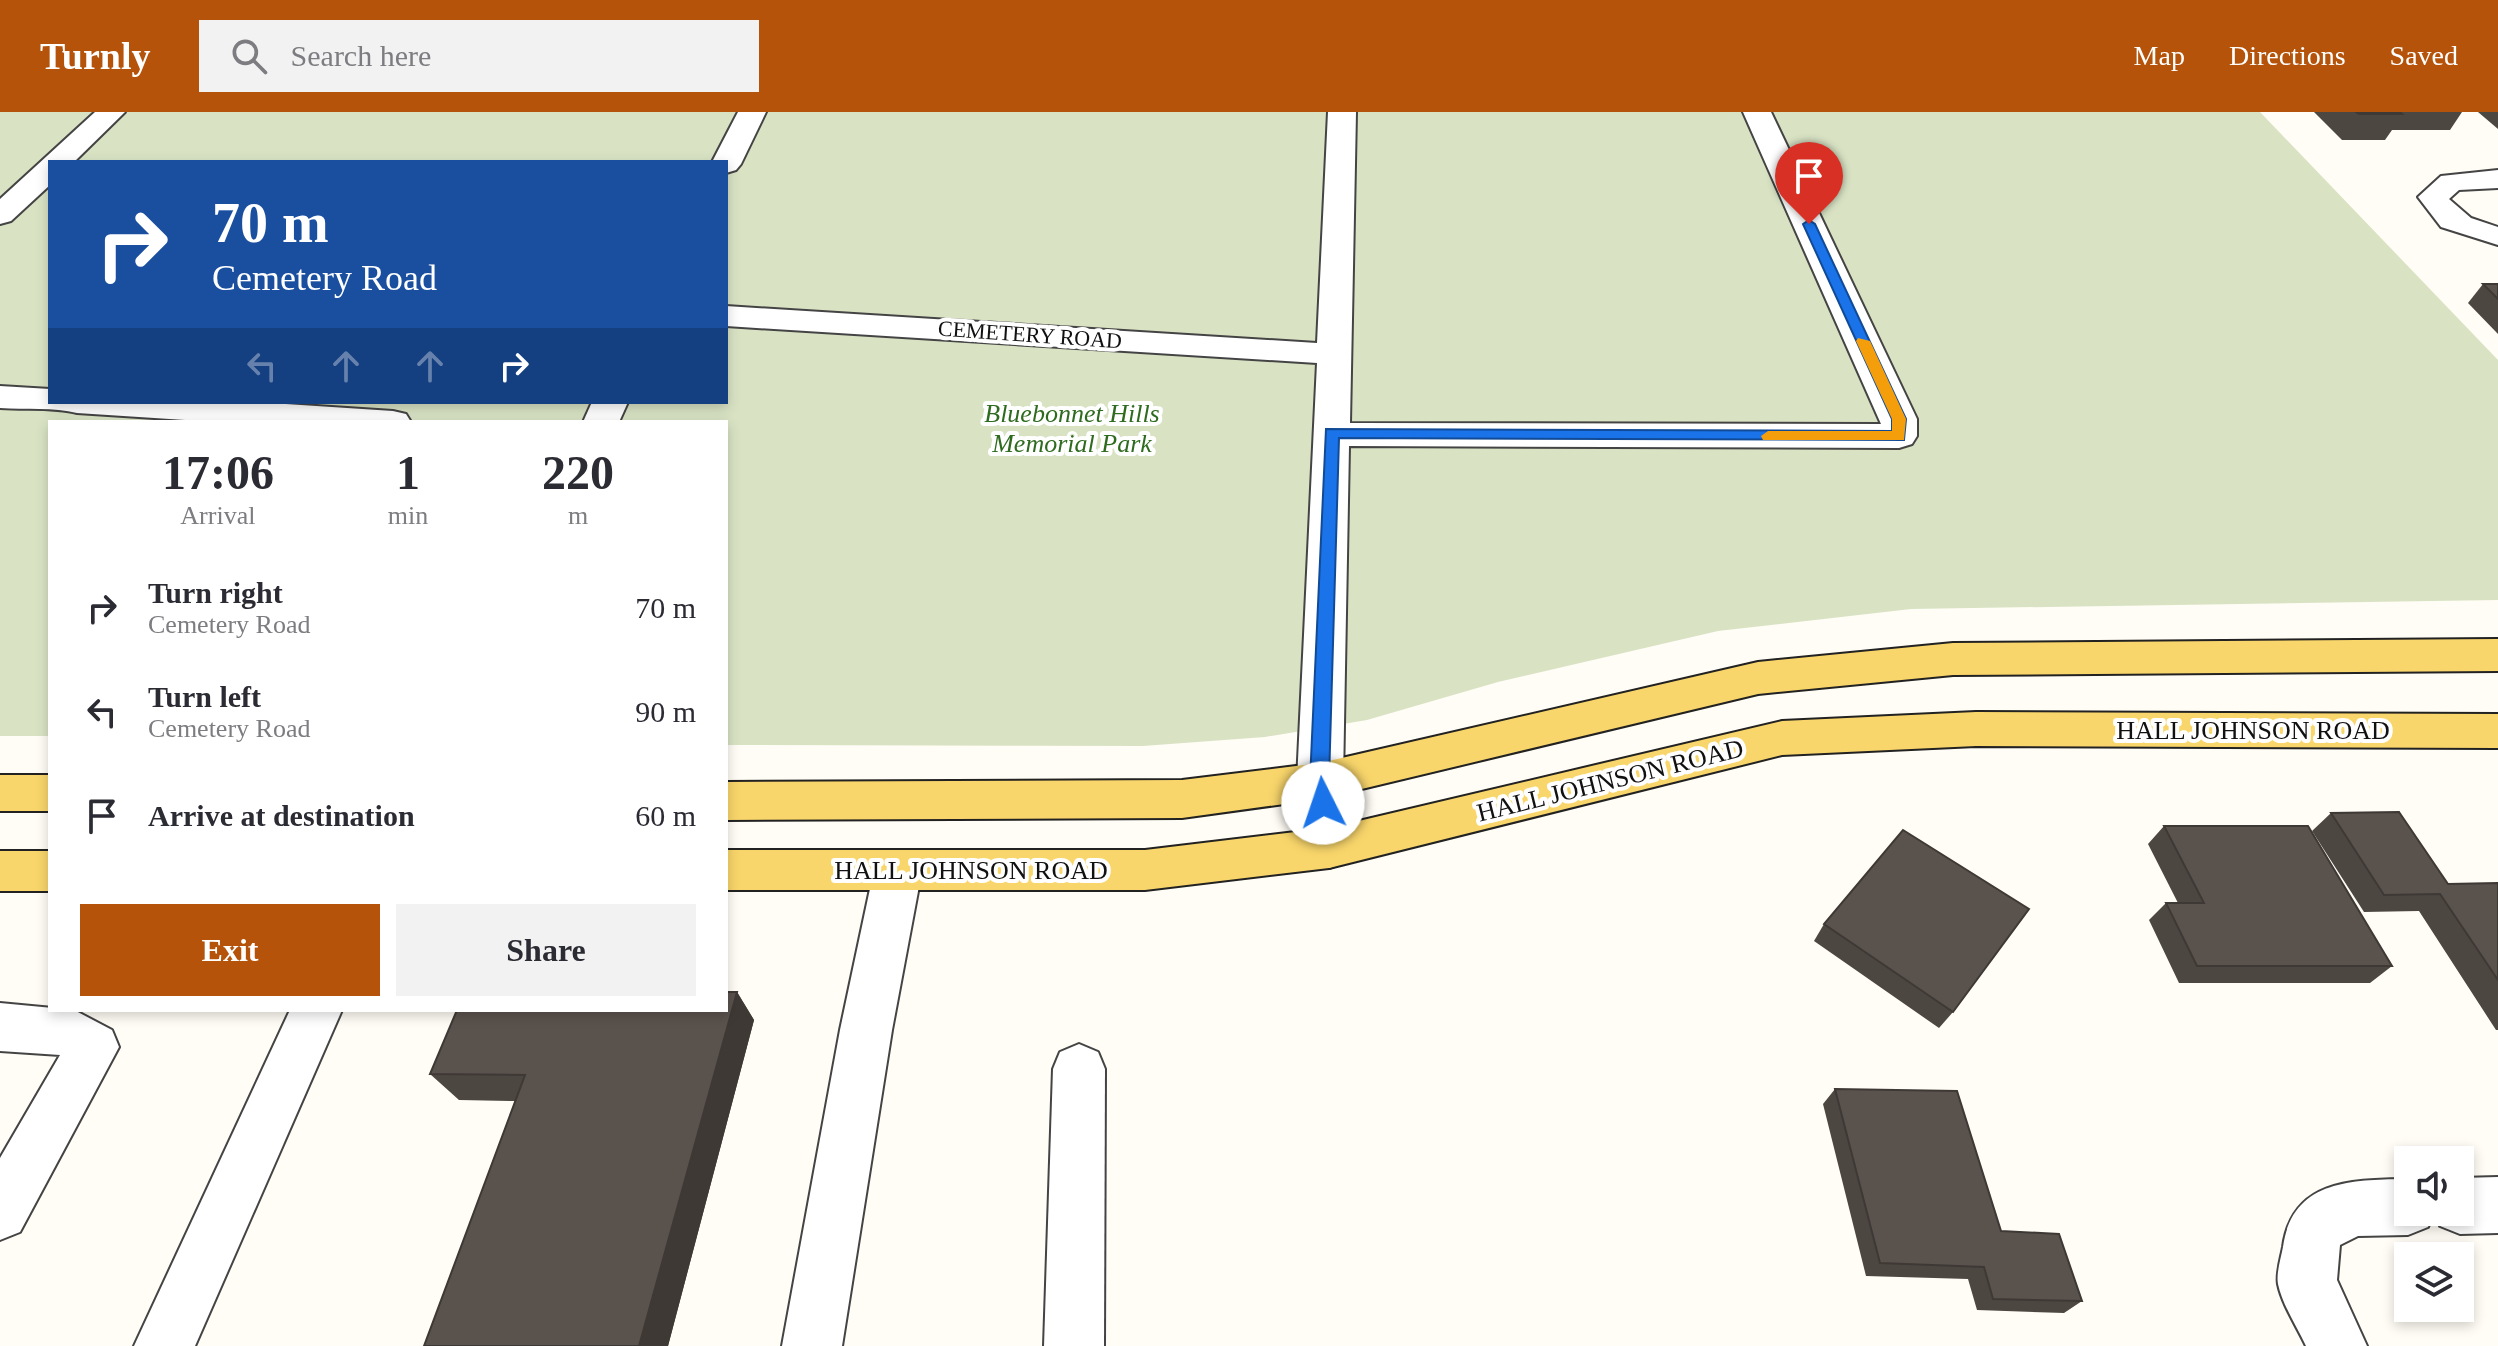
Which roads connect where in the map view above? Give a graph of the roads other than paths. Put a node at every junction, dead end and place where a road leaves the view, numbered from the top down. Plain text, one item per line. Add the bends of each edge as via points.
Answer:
1 (111, 112) edge
2 (752, 112) edge
3 (1342, 112) edge
4 (1757, 112) edge
5 (59, 160) edge
6 (728, 160) edge
7 (48, 171) edge
8 (2498, 179) edge
9 (0, 215) edge
10 (2498, 236) edge
11 (728, 316) edge
12 (1334, 354) junction
13 (0, 397) edge
14 (48, 400) edge
15 (109, 404) edge
16 (361, 420) edge
17 (1332, 433) junction
18 (2498, 655) edge
19 (2498, 731) edge
20 (1320, 781) junction
21 (0, 793) edge
22 (48, 793) edge
23 (728, 801) edge
24 (1329, 848) junction
25 (728, 870) edge
26 (898, 870) junction
27 (0, 871) edge
28 (48, 871) edge
29 (315, 1012) edge
30 (0, 1027) edge
31 (1079, 1069) dead end
32 (2498, 1205) edge
33 (2474, 1206) edge
34 (2394, 1207) edge
35 (0, 1212) edge
36 (164, 1346) edge
37 (812, 1346) edge
38 (1074, 1346) edge
39 (2337, 1346) edge

1 - 5 street
2 - 6 street
3 - 12 street
4 - 17 street via 1899,419 1899,436
7 - 9 street
8 - 10 street via 2451,182 2433,197 2442,214 2465,228
11 - 12 street, CEMETERY ROAD
12 - 17 street
13 - 14 street
15 - 16 street
17 - 20 street
18 - 20 main road via 1953,659 1773,677
19 - 24 main road, HALL JOHNSON ROAD via 1976,729 1782,738
20 - 23 main road via 1182,799
20 - 24 street
21 - 22 main road
24 - 26 main road, HALL JOHNSON ROAD via 1145,870
25 - 26 main road, HALL JOHNSON ROAD
26 - 37 street
27 - 28 main road
29 - 36 street
30 - 35 street via 67,1031 93,1047
31 - 38 street
32 - 33 street
34 - 39 street via 2358,1208 2327,1217 2313,1234 2307,1283

